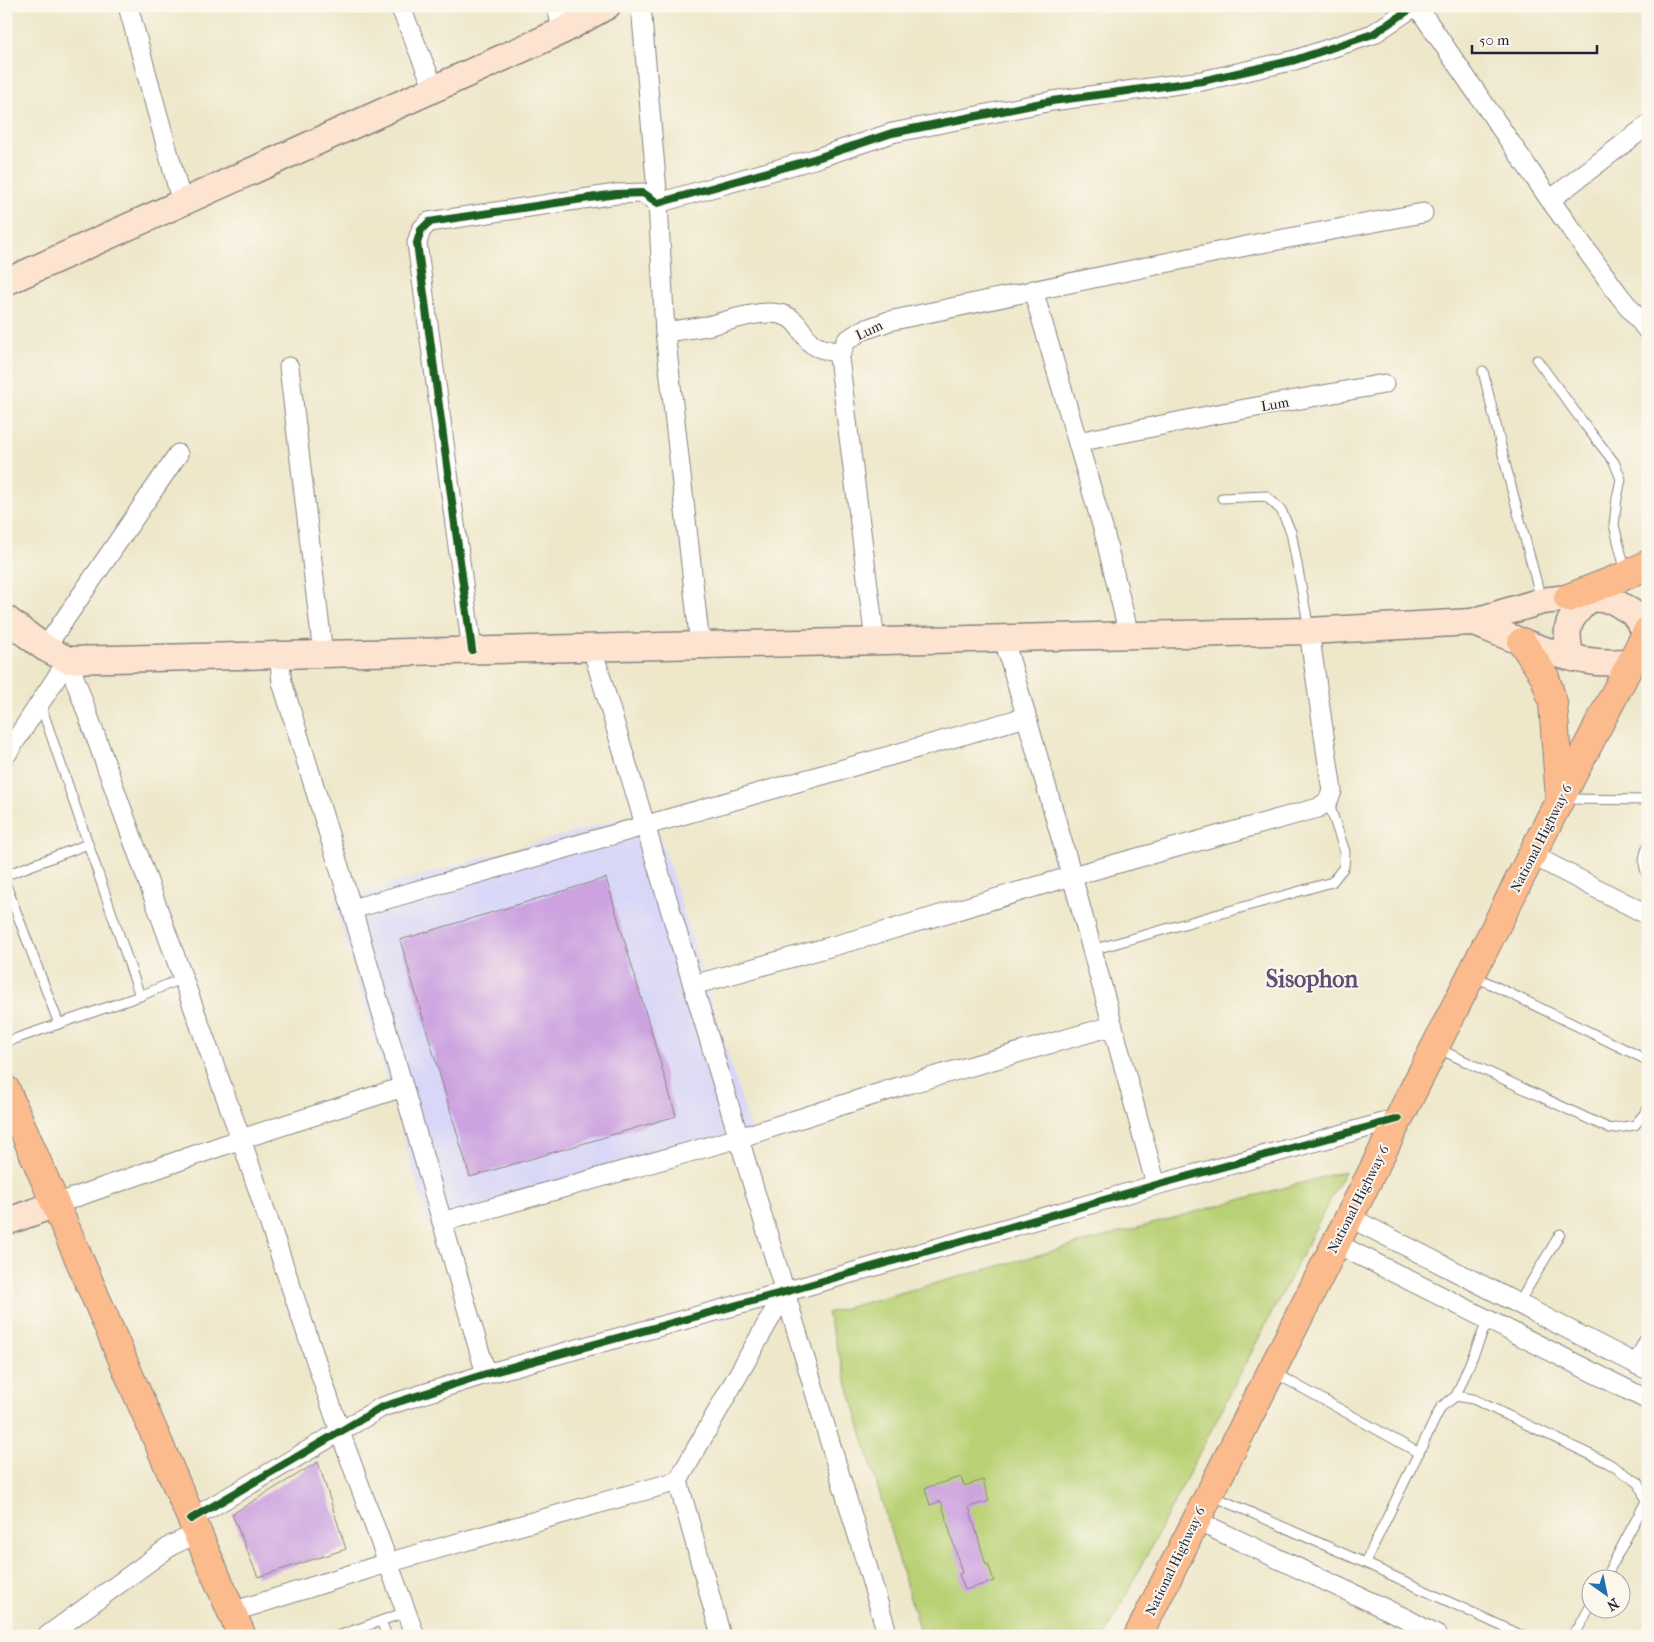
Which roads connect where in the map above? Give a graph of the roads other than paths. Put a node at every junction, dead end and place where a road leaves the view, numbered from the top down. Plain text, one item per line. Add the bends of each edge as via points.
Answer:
1 (128, 6) edge
2 (400, 6) edge
3 (607, 6) edge
4 (641, 6) edge
5 (1416, 6) edge
6 (559, 18) edge
7 (434, 88) junction
8 (1648, 125) edge
9 (1550, 200) junction
10 (182, 202) junction
11 (658, 203) junction
12 (1423, 213) dead end
13 (6, 282) edge
14 (1034, 290) junction
15 (1648, 331) edge
16 (665, 332) junction
17 (841, 353) junction
18 (1537, 360) dead end
19 (289, 367) dead end
20 (1483, 371) dead end
21 (1384, 384) dead end
22 (1078, 442) junction
23 (178, 454) dead end
24 (1222, 498) dead end
25 (1637, 570) edge
26 (1567, 599) junction
27 (6, 619) edge
28 (1472, 622) junction
29 (1309, 631) junction
30 (1647, 632) edge
31 (1129, 635) junction
32 (1004, 638) junction
33 (875, 641) junction
34 (1522, 642) junction
35 (700, 645) junction
36 (45, 648) junction
37 (592, 648) junction
38 (472, 650) junction
39 (323, 654) junction
40 (279, 655) junction
41 (1571, 657) junction
42 (68, 660) junction
43 (1632, 662) junction
44 (40, 703) junction
45 (1026, 717) junction
46 (6, 755) edge
47 (1560, 799) junction
48 (1648, 800) edge
49 (1328, 801) junction
50 (645, 825) junction
51 (88, 844) junction
52 (1648, 846) edge
53 (1532, 855) junction
54 (6, 875) edge
55 (1648, 875) edge
56 (1072, 876) junction
57 (6, 885) edge
58 (352, 909) junction
59 (1648, 915) edge
60 (1091, 950) junction
61 (1472, 975) junction
62 (183, 978) junction
63 (693, 985) junction
64 (140, 996) junction
65 (59, 1024) junction
66 (1112, 1026) junction
67 (6, 1042) edge
68 (1435, 1047) junction
69 (1648, 1066) edge
70 (403, 1087) junction
71 (6, 1090) edge
72 (1648, 1108) edge
73 (1398, 1119) junction
74 (739, 1138) junction
75 (241, 1139) junction
76 (1156, 1185) junction
77 (56, 1204) junction
78 (1349, 1217) junction
79 (6, 1222) edge
80 (442, 1222) junction
81 (1560, 1234) dead end
82 (1336, 1244) junction
83 (785, 1292) junction
84 (1518, 1304) junction
85 (1488, 1320) junction
86 (1648, 1343) edge
87 (1642, 1368) edge
88 (1271, 1371) junction
89 (486, 1374) junction
90 (1456, 1396) junction
91 (1648, 1400) edge
92 (340, 1432) junction
93 (1418, 1453) junction
94 (678, 1481) junction
95 (1208, 1494) junction
96 (1196, 1520) junction
97 (194, 1526) junction
98 (387, 1563) junction
99 (1364, 1563) junction
100 (1609, 1570) edge
101 (406, 1612) junction
102 (1582, 1620) edge
103 (381, 1621) junction
104 (237, 1624) edge
105 (47, 1636) edge
106 (338, 1636) edge
107 (387, 1636) edge
108 (415, 1636) edge
109 (721, 1636) edge
110 (888, 1636) edge
111 (1138, 1636) edge
112 (1438, 1636) edge
113 (1523, 1636) edge
114 (1571, 1636) edge

1 - 10 street
2 - 7 street
3 - 6 main road
4 - 11 street
5 - 9 street
5 - 11 street via 1373,34 1295,60 1202,81 1052,101 892,133 814,159
6 - 7 main road
7 - 10 main road
8 - 9 street
9 - 15 street
10 - 13 main road
11 - 16 street
11 - 38 street via 643,193 616,194 429,222 421,230 417,243
12 - 14 street, Lum
14 - 17 street, Lum via 889,320 860,331 846,341
14 - 22 street
16 - 17 street via 708,326 753,314 776,314 787,316 796,323 812,343
16 - 35 street
17 - 33 street via 839,358
18 - 25 lane via 1614,462 1621,479 1614,525
19 - 39 street
20 - 26 lane via 1507,471
21 - 22 street, Lum
22 - 31 street
23 - 36 street
24 - 29 lane via 1266,496 1281,510 1291,532
25 - 26 main road
26 - 28 main road
26 - 30 main road via 1612,600 1633,613
26 - 41 main road via 1578,609 1567,627 1566,639
27 - 36 main road
28 - 29 main road
28 - 34 main road
29 - 31 main road
29 - 49 street via 1332,791
30 - 43 main road, National Highway 6
31 - 32 main road
32 - 33 main road
32 - 45 street
33 - 35 main road
34 - 41 main road
34 - 47 main road via 1545,677 1553,703
35 - 37 main road
36 - 42 main road
37 - 38 main road
37 - 50 street
38 - 39 main road
39 - 40 main road
40 - 42 main road
40 - 58 street via 282,682
41 - 43 main road via 1596,662
42 - 44 street
42 - 62 street
43 - 47 main road, National Highway 6
44 - 46 street
44 - 51 lane
45 - 50 street
45 - 56 street
47 - 48 lane
47 - 53 main road, National Highway 6
49 - 56 street via 1318,808
49 - 60 lane via 1345,852 1344,867 1332,882
50 - 58 street
50 - 63 street
51 - 54 lane
51 - 64 lane
52 - 55 lane via 1644,856
53 - 59 street
53 - 61 main road, National Highway 6
56 - 60 street
56 - 63 street
57 - 65 lane
58 - 70 street
60 - 66 street
61 - 68 main road, National Highway 6
61 - 69 lane via 1645,1059
62 - 64 lane
62 - 75 street
63 - 74 street
64 - 65 lane
65 - 67 lane
66 - 74 street via 908,1084
66 - 76 street
68 - 72 lane via 1610,1129 1635,1125
68 - 73 main road, National Highway 6
70 - 75 street
70 - 80 street
71 - 77 main road
73 - 76 street
73 - 78 main road, National Highway 6
74 - 80 street
74 - 83 street
75 - 77 street
75 - 92 street
76 - 83 street
77 - 79 main road
77 - 97 main road
78 - 82 main road, National Highway 6
78 - 84 street
80 - 89 street
81 - 84 lane
82 - 85 street
82 - 88 main road, National Highway 6
83 - 89 street
83 - 94 street
83 - 110 street
84 - 87 street
85 - 90 lane
85 - 91 street
86 - 87 street
88 - 93 lane
88 - 95 main road, National Highway 6
89 - 92 street via 382,1407
90 - 93 lane via 1441,1407
90 - 100 lane via 1473,1399 1608,1463 1639,1483 1646,1501
92 - 97 street
92 - 98 street
93 - 99 lane
94 - 98 street
94 - 109 street
95 - 96 main road, National Highway 6
95 - 99 lane
96 - 111 main road, National Highway 6
96 - 112 street
97 - 104 main road
97 - 105 street
98 - 101 street
98 - 104 street
99 - 113 lane
101 - 103 lane
101 - 108 street
102 - 114 lane
103 - 106 lane
103 - 107 lane

